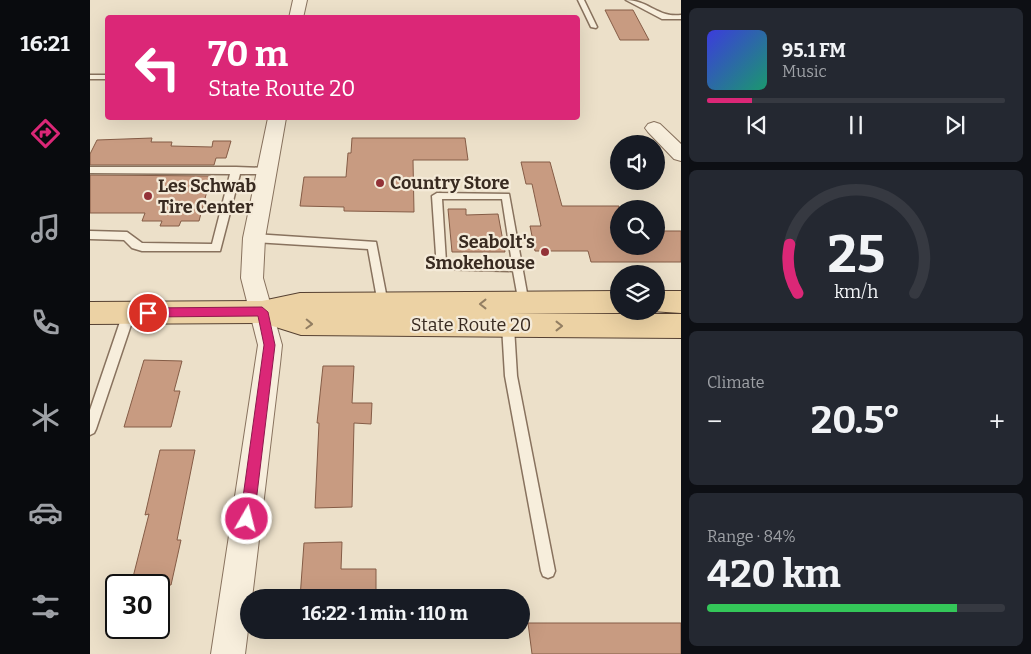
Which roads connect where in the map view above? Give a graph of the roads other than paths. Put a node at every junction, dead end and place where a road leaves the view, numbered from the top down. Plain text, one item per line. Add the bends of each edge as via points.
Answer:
1 (300, 0) edge
2 (582, 0) edge
3 (629, 0) edge
4 (297, 15) edge
5 (681, 17) edge
6 (594, 27) dead end
7 (90, 77) edge
8 (105, 77) edge
9 (277, 120) edge
10 (654, 128) dead end
11 (681, 155) edge
12 (90, 170) edge
13 (236, 170) junction
14 (266, 171) junction
15 (90, 235) edge
16 (254, 238) junction
17 (518, 267) junction
18 (610, 302) edge
19 (665, 302) edge
20 (681, 302) edge
21 (576, 303) junction
22 (383, 304) junction
23 (524, 304) junction
24 (262, 312) junction
25 (90, 313) edge
26 (129, 313) junction
27 (508, 326) junction
28 (681, 326) edge
29 (90, 429) edge
30 (548, 571) dead end
31 (228, 654) edge

1 - 4 street
2 - 6 lane
3 - 5 lane via 662,18
7 - 8 lane
9 - 14 street
10 - 11 street
12 - 13 lane
13 - 14 lane
13 - 15 lane via 216,248 142,248 127,236
14 - 16 street
16 - 22 lane via 372,245
16 - 24 street via 252,278
17 - 17 lane via 506,196 437,196 441,266
17 - 23 lane
18 - 21 main road, State Route 20
19 - 20 main road
21 - 23 main road, State Route 20
21 - 27 lane via 518,313
23 -> 22 main road, State Route 20
22 - 24 main road, State Route 20 via 300,304
24 - 26 main road, State Route 20
24 -> 27 main road, State Route 20 via 301,324
24 - 31 street via 270,345
25 - 26 main road, State Route 20
26 - 29 lane
27 -> 28 main road, State Route 20
27 - 30 lane via 510,376

